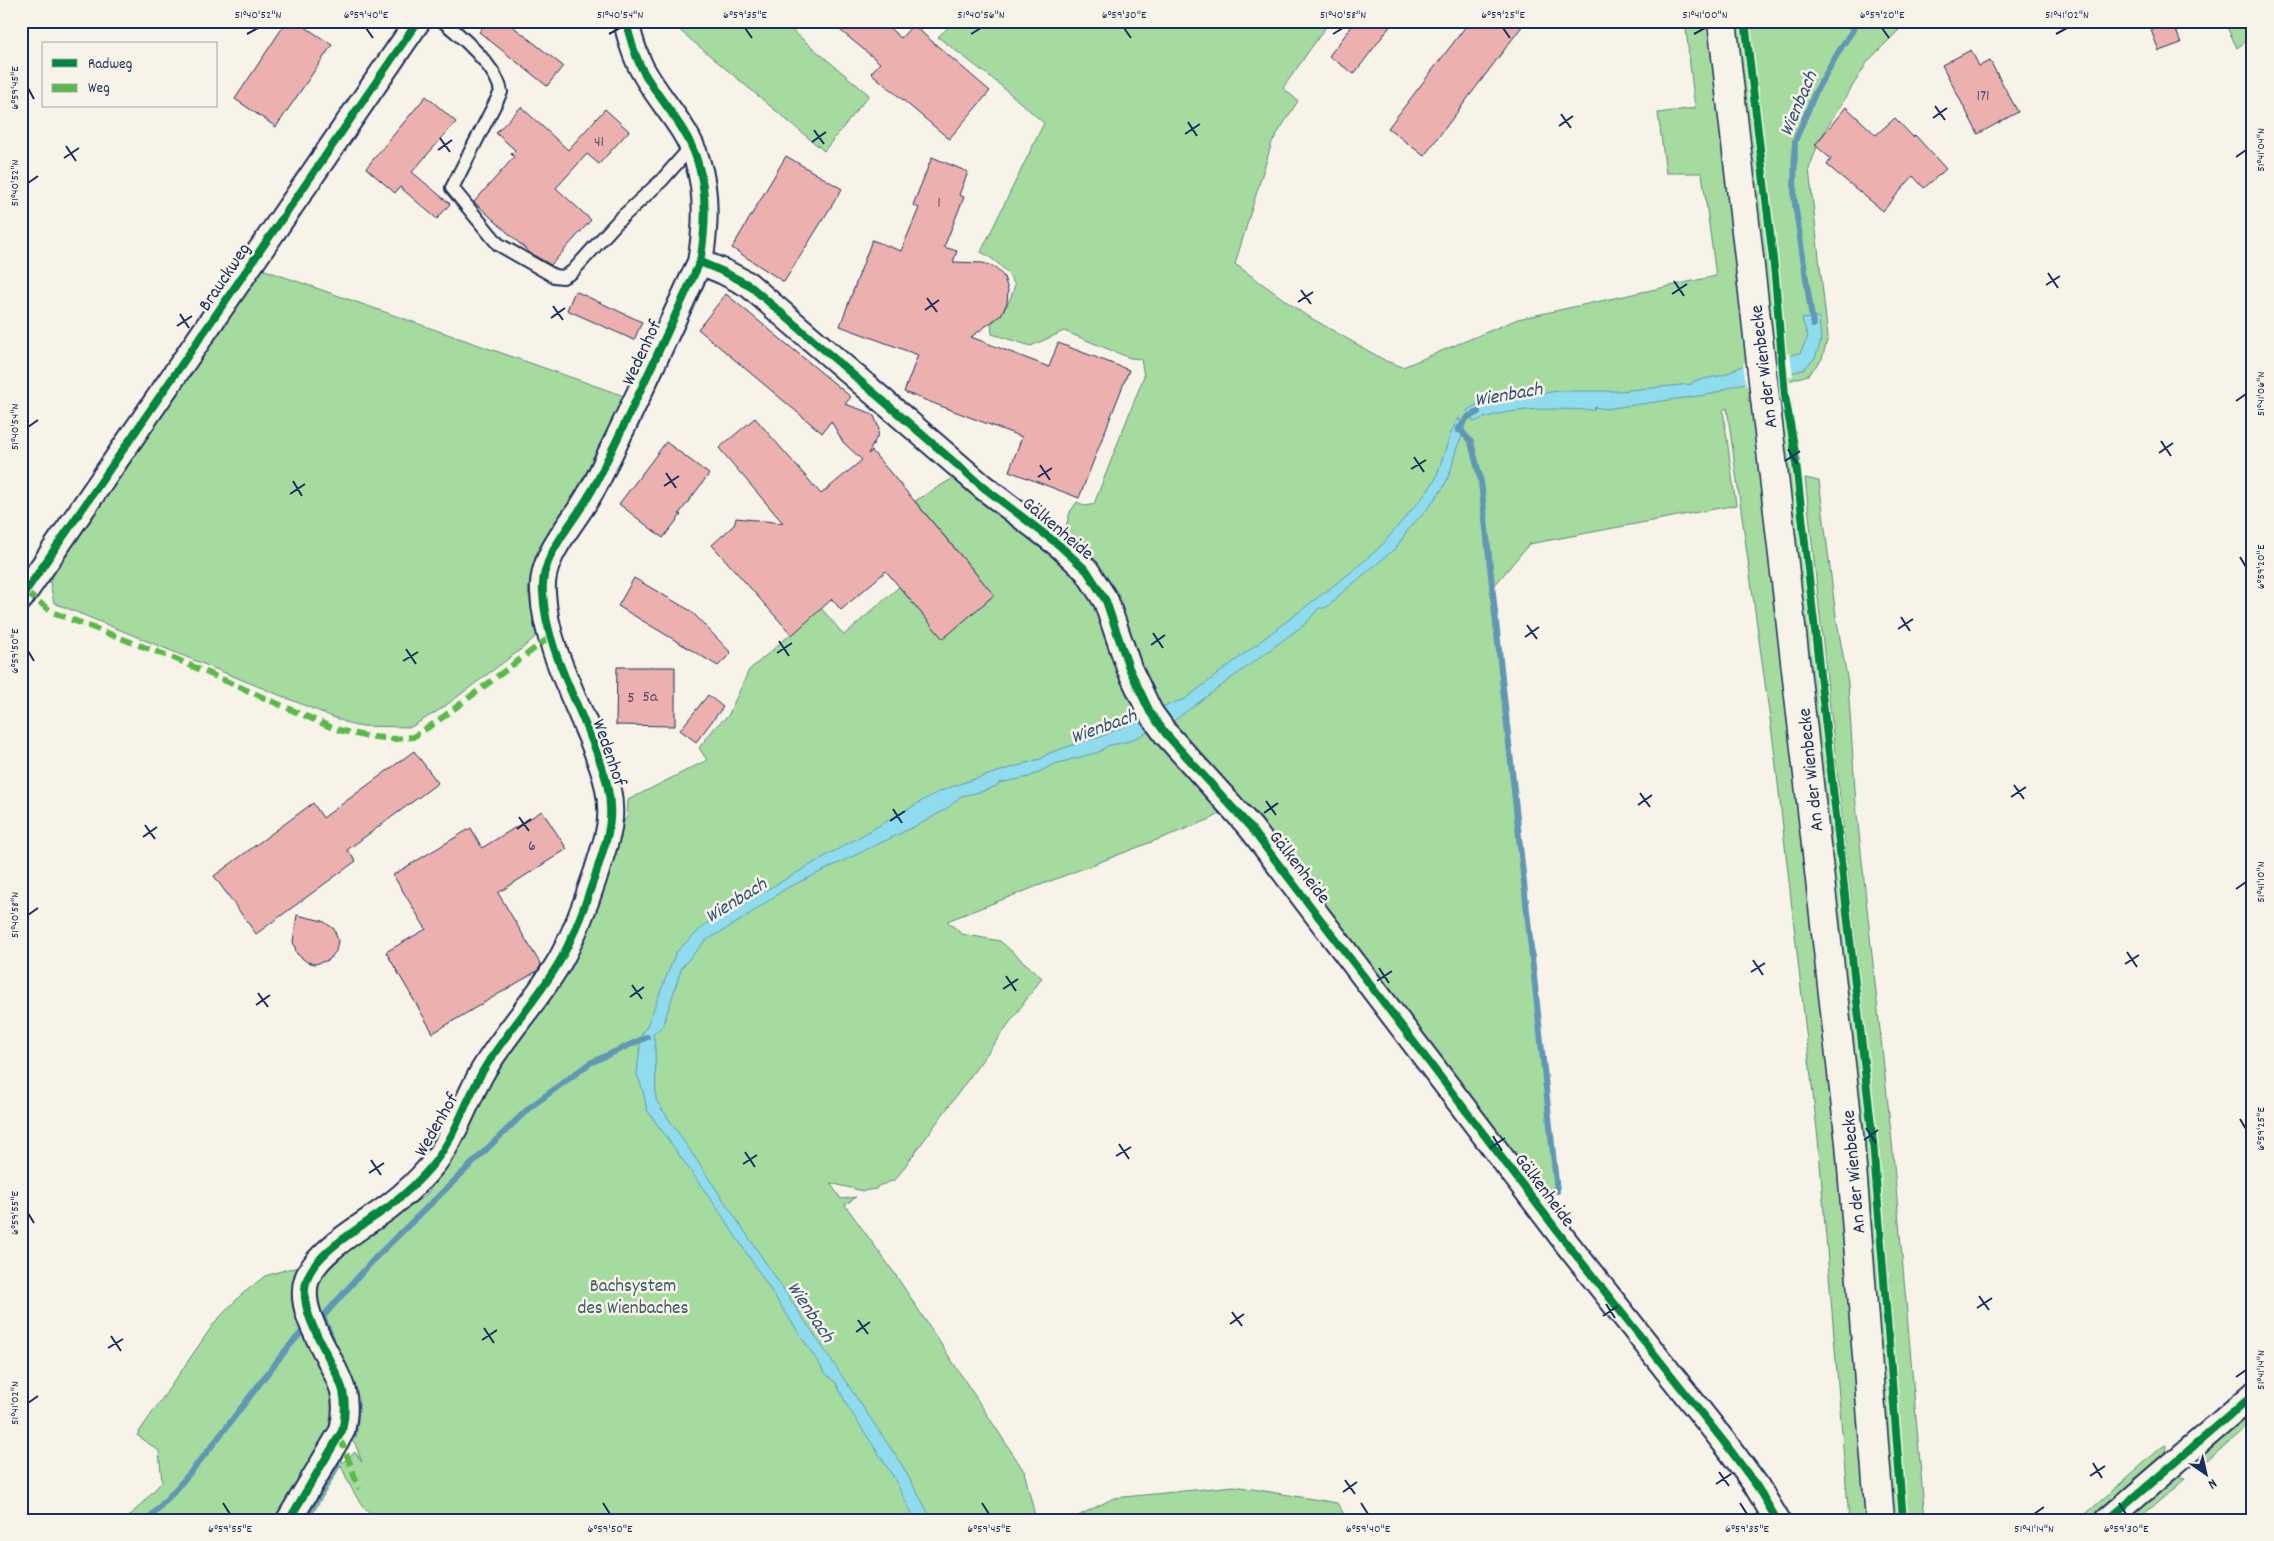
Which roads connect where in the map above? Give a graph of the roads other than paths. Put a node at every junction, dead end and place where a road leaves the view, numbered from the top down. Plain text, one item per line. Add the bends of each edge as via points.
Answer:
1 (443, 21) edge
2 (626, 21) edge
3 (1722, 21) edge
4 (412, 23) edge
5 (692, 147) junction
6 (700, 262) junction
7 (21, 598) edge
8 (2253, 1395) edge
9 (289, 1520) edge
10 (1777, 1520) edge
11 (1880, 1520) edge
12 (2108, 1520) edge

1 - 5 lane via 468,42 499,83 500,92 452,188 498,244 554,276 563,277 572,272
2 - 5 street, Wedenhof via 640,65
3 - 11 street, An der Wienbecke via 1850,1143
4 - 7 street, Brauckweg
5 - 6 street, Wedenhof via 703,183 705,233
6 - 9 street, Wedenhof via 606,463 559,542 544,576 542,590 550,637 608,786 610,817 607,839 562,957 501,1041 442,1154 391,1205 319,1260 308,1276 303,1293 316,1332 343,1391 345,1418 342,1431
6 - 10 street, Gälkenheide via 748,285 983,487 1074,557 1087,571 1106,601 1146,706 1166,734 1268,849 1568,1246 1728,1447
8 - 12 street

